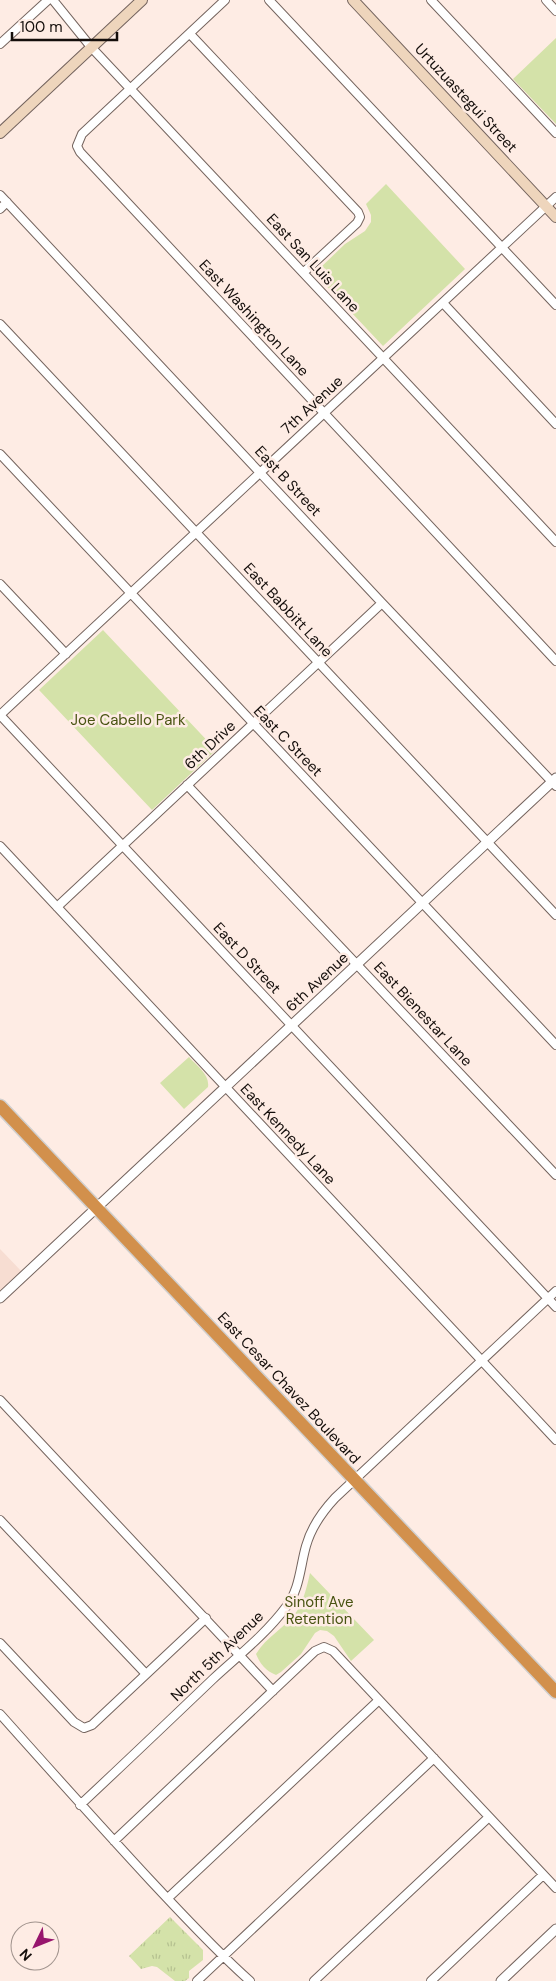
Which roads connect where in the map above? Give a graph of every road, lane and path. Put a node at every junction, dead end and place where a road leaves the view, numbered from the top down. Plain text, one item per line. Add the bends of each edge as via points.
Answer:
1 (48, 0) edge
2 (53, 0) edge
3 (142, 0) edge
4 (225, 0) edge
5 (268, 0) edge
6 (353, 0) edge
7 (431, 0) edge
8 (546, 0) edge
9 (556, 11) edge
10 (190, 34) junction
11 (0, 44) edge
12 (91, 47) junction
13 (131, 89) junction
14 (0, 132) edge
15 (556, 132) edge
16 (0, 194) edge
17 (556, 197) edge
18 (7, 202) junction
19 (546, 206) junction
20 (0, 209) edge
21 (556, 217) edge
22 (502, 248) junction
23 (304, 272) junction
24 (442, 303) junction
25 (556, 305) edge
26 (0, 324) edge
27 (383, 358) junction
28 (324, 413) junction
29 (556, 424) edge
30 (0, 454) edge
31 (261, 472) junction
32 (196, 532) junction
33 (556, 542) edge
34 (0, 584) edge
35 (131, 594) junction
36 (382, 603) junction
37 (66, 654) junction
38 (556, 661) edge
39 (319, 662) junction
40 (0, 715) edge
41 (252, 724) junction
42 (555, 782) edge
43 (187, 785) junction
44 (488, 842) junction
45 (0, 846) edge
46 (123, 846) junction
47 (423, 902) junction
48 (57, 907) junction
49 (556, 915) edge
50 (356, 964) junction
51 (291, 1025) junction
52 (556, 1045) edge
53 (225, 1086) junction
54 (0, 1106) edge
55 (556, 1175) edge
56 (96, 1207) junction
57 (556, 1291) edge
58 (0, 1298) edge
59 (548, 1299) junction
60 (556, 1307) edge
61 (481, 1361) junction
62 (0, 1400) edge
63 (556, 1440) edge
64 (354, 1480) junction
65 (0, 1520) edge
66 (206, 1618) junction
67 (0, 1643) edge
68 (240, 1655) junction
69 (146, 1674) junction
70 (273, 1690) junction
71 (556, 1692) edge
72 (379, 1700) junction
73 (0, 1714) edge
74 (434, 1758) junction
75 (80, 1805) junction
76 (489, 1817) junction
77 (114, 1841) junction
78 (543, 1875) junction
79 (556, 1888) edge
80 (168, 1898) junction
81 (556, 1929) edge
82 (223, 1957) junction
83 (197, 1981) edge
84 (250, 1981) edge
85 (314, 1981) edge
86 (431, 1981) edge
87 (501, 1981) edge

1 - 11 street
2 - 12 street, East San Luis Lane
3 - 12 main road
4 - 10 street
5 - 22 street
6 - 19 main road, Urtuzuastegui Street
7 - 15 street
8 - 9 street
10 - 13 street
10 - 23 street via 360,217
12 - 13 street, East San Luis Lane
12 - 14 main road
13 - 23 street, East San Luis Lane
13 - 28 street, East Washington Lane via 82,134 77,146 86,160
16 - 18 street, East B Street
17 - 19 street, 7th Avenue
18 - 20 street
18 - 31 street, East B Street
19 - 21 main road, Urtuzuastegui Street
19 - 22 street, 7th Avenue
22 - 24 street, 7th Avenue
22 - 25 street
23 - 27 street, East San Luis Lane
24 - 27 street, 7th Avenue
24 - 29 street
26 - 32 street, East Babbitt Lane
27 - 28 street, 7th Avenue
27 - 33 street, East San Luis Lane
28 - 31 street, 7th Avenue
28 - 38 street, East Washington Lane
30 - 35 street, East C Street
31 - 32 street, 7th Avenue
31 - 36 street, East B Street
32 - 35 street, 7th Avenue
32 - 39 street, East Babbitt Lane
34 - 37 street
35 - 37 street, 7th Avenue
35 - 41 street, East C Street
36 - 39 street, 6th Drive
36 - 42 street, East B Street
37 - 40 street, 7th Avenue
39 - 41 street, 6th Drive
39 - 44 street, East Babbitt Lane
40 - 46 street, East D Street
41 - 43 street, 6th Drive
41 - 47 street, East C Street
42 - 44 street, 6th Avenue
43 - 46 street, 6th Drive
43 - 50 street, East Bienestar Lane
44 - 47 street, 6th Avenue
44 - 49 street, East Babbitt Lane
45 - 48 street, East Kennedy Lane
46 - 48 street, 6th Drive
46 - 51 street, East D Street
47 - 50 street, 6th Avenue
47 - 52 street, East C Street
48 - 53 street, East Kennedy Lane
50 - 51 street, 6th Avenue
50 - 55 street, East Bienestar Lane
51 - 53 street, 6th Avenue
51 - 59 street, East D Street
53 - 56 street, 6th Avenue
53 - 61 street, East Kennedy Lane
54 - 56 highway, East Cesar Chavez Boulevard
56 - 58 street, 6th Avenue
56 - 64 highway, East Cesar Chavez Boulevard
57 - 59 street, North 5th Avenue
59 - 60 street, East D Street
59 - 61 street, North 5th Avenue
61 - 63 street, East Kennedy Lane
61 - 64 street, North 5th Avenue
62 - 66 street
64 - 68 street, North 5th Avenue via 318,1519 305,1548 295,1594 288,1606
64 - 71 highway, East Cesar Chavez Boulevard
65 - 69 street
66 - 68 street
66 - 69 street
67 - 69 street via 74,1722 84,1728 92,1725
68 - 70 street
68 - 75 street, North 5th Avenue
70 - 72 street via 315,1651 324,1647 333,1651
70 - 77 street
72 - 74 street
72 - 80 street
73 - 75 street
74 - 76 street
74 - 82 street
75 - 77 street
76 - 78 street
76 - 85 street
77 - 80 street
78 - 79 street
78 - 86 street
80 - 82 street
81 - 87 street
82 - 83 street
82 - 84 street

